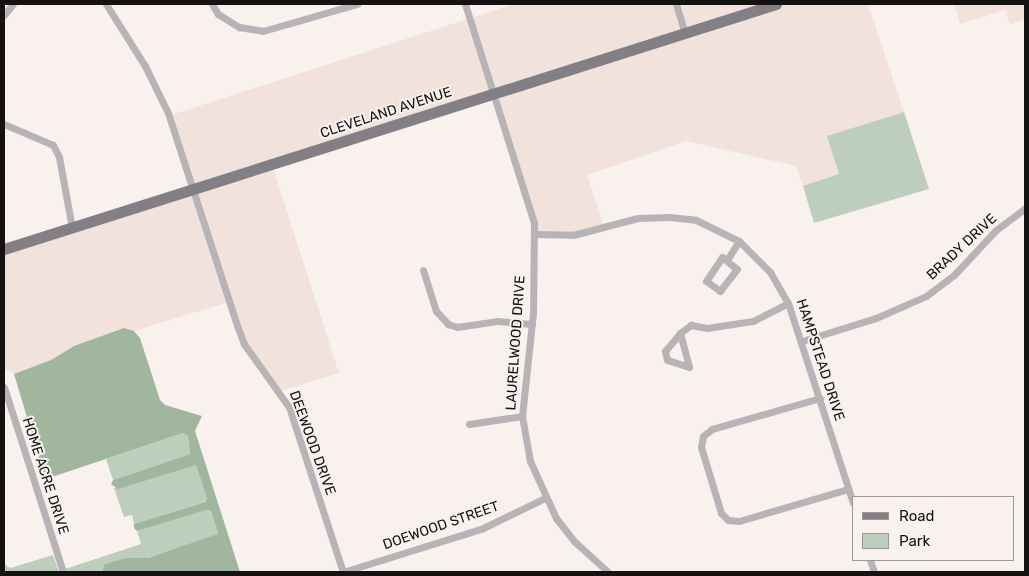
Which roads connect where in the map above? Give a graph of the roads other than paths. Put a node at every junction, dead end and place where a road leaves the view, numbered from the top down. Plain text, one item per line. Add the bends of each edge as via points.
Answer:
1 (13, 4) edge
2 (106, 4) edge
3 (212, 4) edge
4 (357, 4) edge
5 (465, 4) edge
6 (676, 4) edge
7 (776, 4) edge
8 (4, 15) edge
9 (685, 33) junction
10 (494, 94) junction
11 (4, 124) edge
12 (194, 190) junction
13 (1025, 208) edge
14 (72, 228) junction
15 (534, 234) junction
16 (739, 241) junction
17 (4, 249) edge
18 (727, 260) junction
19 (423, 270) dead end
20 (788, 303) junction
21 (532, 324) junction
22 (680, 333) junction
23 (802, 341) junction
24 (4, 387) edge
25 (820, 398) junction
26 (522, 416) junction
27 (469, 424) dead end
28 (848, 489) junction
29 (544, 498) junction
30 (852, 500) edge
31 (63, 572) edge
32 (343, 572) edge
33 (608, 572) edge

1 - 8 street
2 - 12 street, DEEWOOD DRIVE via 145,66 168,113
3 - 4 street via 218,14 239,27 263,31
5 - 10 street, LAURELWOOD DRIVE
6 - 9 street
7 - 9 main road, CLEVELAND AVENUE
9 - 10 main road, CLEVELAND AVENUE
10 - 12 main road, CLEVELAND AVENUE
10 - 15 street, LAURELWOOD DRIVE via 525,188
11 - 14 street via 53,145 59,157
12 - 14 main road, CLEVELAND AVENUE
12 - 32 street, DEEWOOD DRIVE via 244,344 289,407
13 - 23 street, BRADY DRIVE via 996,230 954,275 926,296 876,318
14 - 17 main road, CLEVELAND AVENUE
15 - 16 street, HAMPSTEAD DRIVE via 573,235 638,218 669,217 696,220
15 - 21 street, LAURELWOOD DRIVE
16 - 18 street
16 - 20 street, HAMPSTEAD DRIVE via 770,272
18 - 18 street via 737,268 720,291 706,281 722,257
19 - 21 street via 436,311 448,324 457,327 497,321
20 - 22 street via 753,320 707,328 691,325
20 - 23 street, HAMPSTEAD DRIVE
21 - 26 street, LAURELWOOD DRIVE
22 - 22 street via 665,351 667,360 689,366
23 - 25 street, HAMPSTEAD DRIVE
24 - 31 street, HOME ACRE DRIVE
25 - 28 street, HAMPSTEAD DRIVE
25 - 28 street via 712,429 702,436 704,457 721,513 728,520 739,521
26 - 27 street
26 - 29 street, LAURELWOOD DRIVE via 530,462
28 - 30 street, HAMPSTEAD DRIVE
29 - 32 street, DOEWOOD STREET via 483,528
29 - 33 street, LAURELWOOD DRIVE via 566,532

